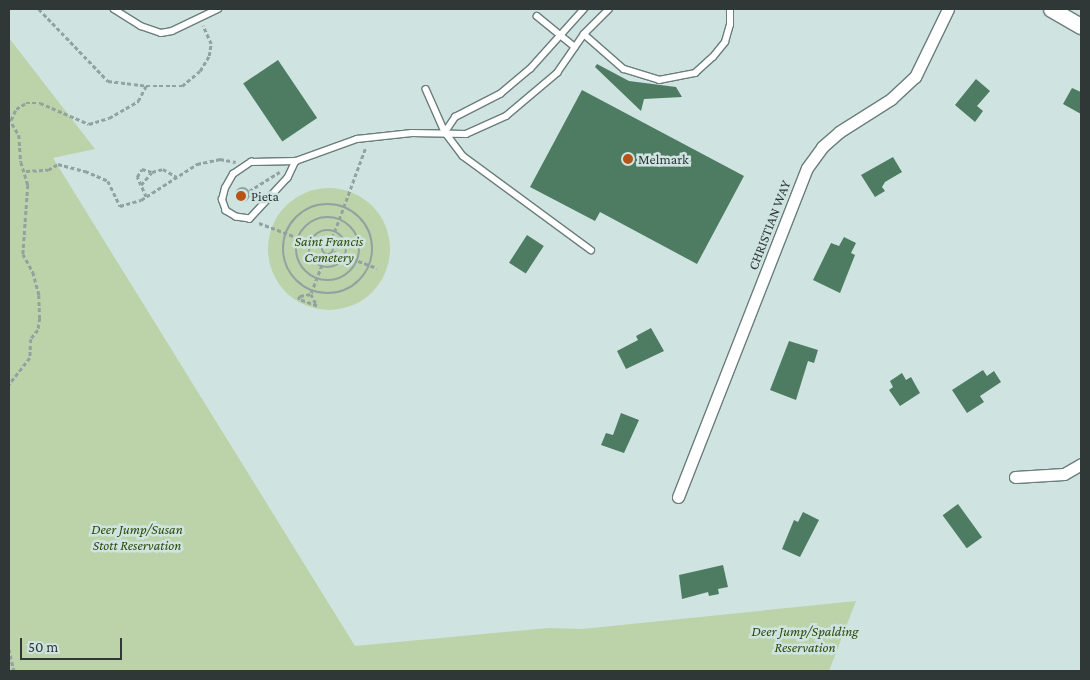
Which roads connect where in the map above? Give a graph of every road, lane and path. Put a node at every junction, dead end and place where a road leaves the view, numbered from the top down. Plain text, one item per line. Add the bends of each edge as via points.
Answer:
1 (39, 9) edge
2 (114, 9) edge
3 (218, 9) edge
4 (584, 9) edge
5 (609, 9) edge
6 (730, 9) edge
7 (948, 9) edge
8 (1051, 9) edge
9 (536, 16) dead end
10 (200, 18) junction
11 (1081, 26) edge
12 (562, 34) junction
13 (584, 34) junction
14 (575, 47) junction
15 (146, 86) junction
16 (426, 89) dead end
17 (10, 117) edge
18 (445, 132) junction
19 (369, 137) junction
20 (296, 161) junction
21 (251, 162) junction
22 (26, 171) junction
23 (152, 172) junction
24 (177, 178) junction
25 (141, 186) junction
26 (249, 192) junction
27 (146, 197) junction
28 (344, 206) junction
29 (250, 219) junction
30 (339, 219) junction
31 (335, 231) junction
32 (285, 233) junction
33 (298, 238) junction
34 (310, 242) junction
35 (330, 244) junction
36 (322, 247) junction
37 (591, 250) dead end
38 (334, 252) junction
39 (326, 254) junction
40 (345, 256) junction
41 (358, 260) junction
42 (370, 265) junction
43 (321, 267) junction
44 (377, 268) dead end
45 (317, 279) junction
46 (311, 293) junction
47 (9, 385) edge
48 (1081, 464) edge
49 (1015, 477) dead end
50 (678, 497) dead end
51 (9, 649) edge
52 (14, 671) edge

1 - 15 path via 108,80
2 - 10 lane via 141,26 161,33
3 - 10 lane
4 - 12 lane
5 - 13 lane
6 - 13 lane via 725,42 713,57 695,73 660,80 624,69
7 - 50 street, CHRISTIAN WAY via 915,78 891,99 839,132 822,147 807,168
8 - 11 main road
9 - 12 lane
10 - 15 path via 210,44 209,56 200,71 182,86
12 - 14 lane
12 - 18 lane via 530,69 500,94 456,117
13 - 14 lane
14 - 18 lane via 557,74 506,116 466,134
15 - 17 path via 138,101 109,118 89,124 40,103 26,104
16 - 18 lane
17 - 22 path via 19,135 21,162
18 - 19 lane
18 - 37 lane via 463,156
19 - 20 lane
19 - 28 path
20 - 21 lane
20 - 26 path
20 - 29 lane via 288,178
21 - 24 path via 210,160
21 - 29 lane via 233,174 222,200 226,211 236,217
22 - 27 path via 48,170 58,164 85,170 108,181 120,206
22 - 47 path via 28,214 22,231 23,254 33,272 40,318 38,330 31,339 30,358
23 - 24 path via 163,169
23 - 25 path
23 - 25 path via 142,169 137,177
24 - 27 path
25 - 27 path
26 - 26 path via 240,188 235,197 245,202
28 - 30 path
28 - 32 path via 326,204 309,208 294,219
28 - 42 path via 359,216 369,230 373,248
29 - 32 path
30 - 31 path
30 - 33 path via 316,219 306,225
30 - 41 path via 356,234 360,250
31 - 34 path via 322,231
31 - 35 path
31 - 40 path via 344,240
32 - 33 path
32 - 46 path via 283,246 287,268
33 - 34 path
33 - 45 path via 297,259 304,270
34 - 36 path
34 - 43 path via 310,256
35 - 36 path
35 - 38 path
36 - 39 path
38 - 39 path
38 - 40 path
39 - 43 path
40 - 41 path
40 - 43 path via 336,266
41 - 42 path
41 - 45 path via 343,277 329,281
42 - 44 path
42 - 46 path via 361,280 346,290 329,294
43 - 45 path
45 - 46 path
46 - 46 path via 300,296 298,299 317,306
48 - 49 street via 1064,474
51 - 52 path

